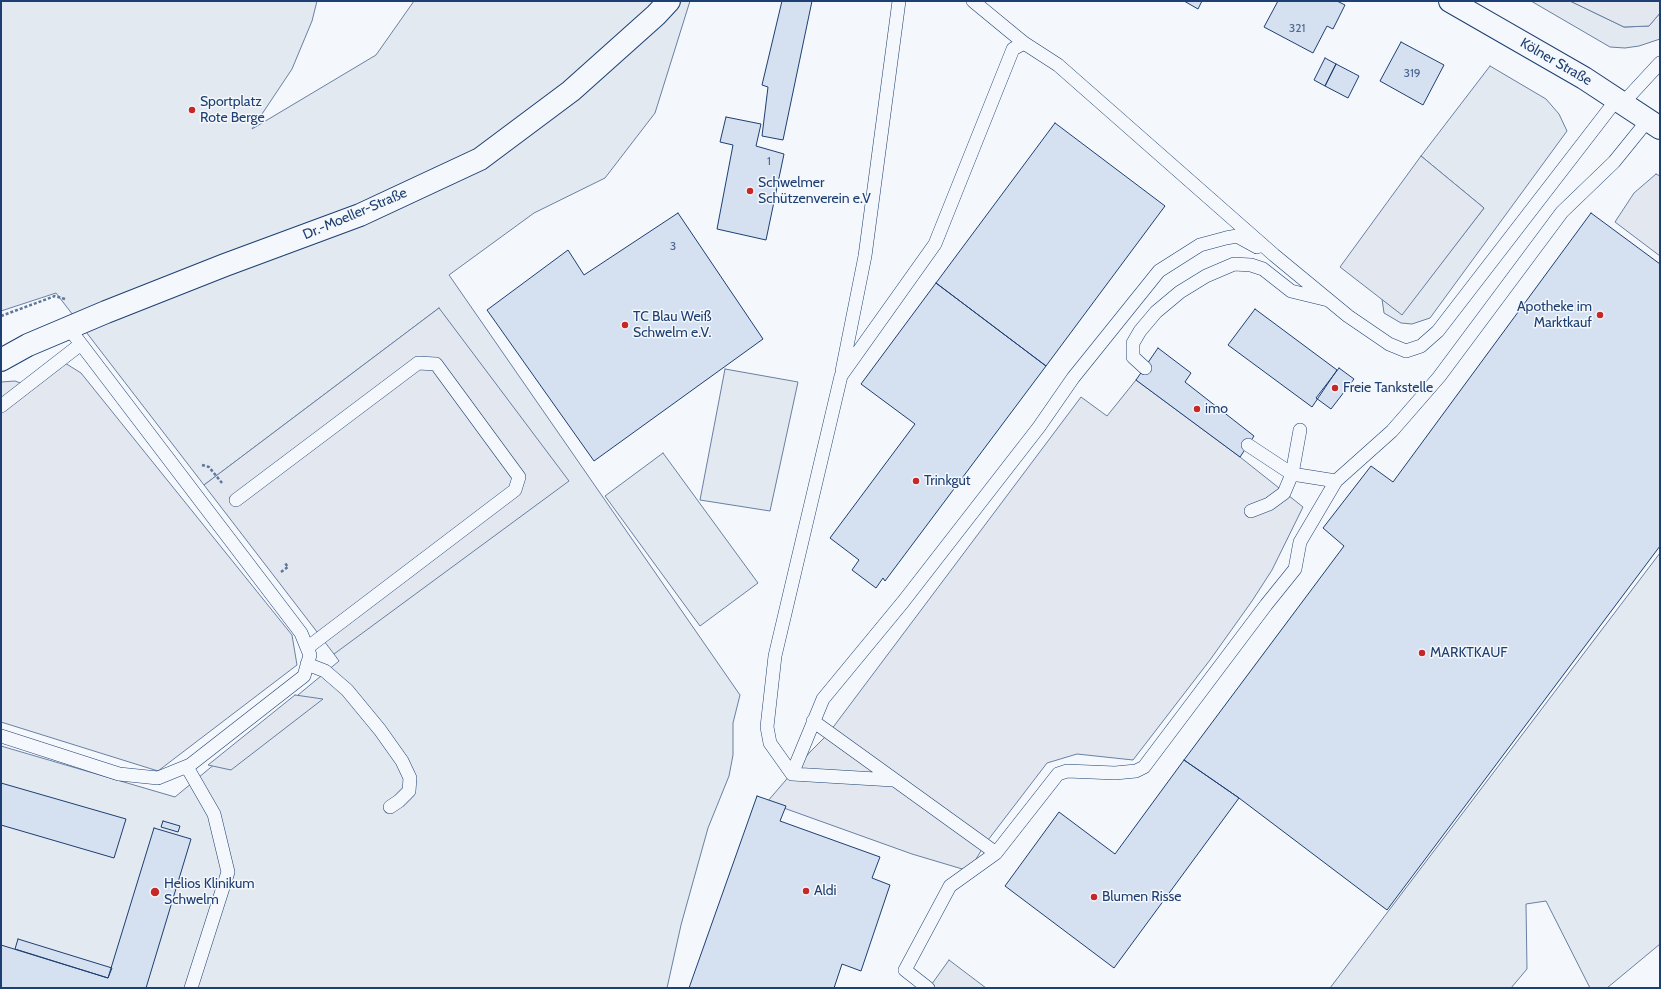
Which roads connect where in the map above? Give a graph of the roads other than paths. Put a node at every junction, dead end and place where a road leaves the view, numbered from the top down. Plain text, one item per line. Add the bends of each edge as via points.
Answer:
1 (669, 1) edge
2 (899, 1) edge
3 (973, 1) edge
4 (1450, 1) edge
5 (1024, 43) junction
6 (1660, 63) edge
7 (1620, 101) junction
8 (1654, 124) edge
9 (1274, 255) junction
10 (1331, 300) junction
11 (75, 336) junction
12 (1, 360) edge
13 (1145, 368) dead end
14 (841, 376) junction
15 (1, 406) edge
16 (1300, 430) dead end
17 (1248, 444) dead end
18 (1292, 474) junction
19 (1336, 481) junction
20 (236, 500) dead end
21 (1251, 511) dead end
22 (307, 648) junction
23 (307, 664) junction
24 (813, 721) junction
25 (1, 736) edge
26 (187, 767) junction
27 (792, 774) junction
28 (893, 780) junction
29 (390, 806) dead end
30 (996, 853) junction
31 (191, 988) edge
32 (928, 988) edge

1 - 11 street, Dr.-Moeller-Straße via 570,91 480,159 360,215 225,265
2 - 14 lane via 865,256
3 - 5 lane
4 - 7 street, Kölner Straße
5 - 9 lane via 1058,65
5 - 14 lane via 1013,49 934,244
6 - 7 lane
7 - 8 street, Kölner Straße
7 - 10 lane via 1510,236 1438,331 1421,346 1406,351 1389,344 1348,316
8 - 19 lane via 1562,212 1439,377 1392,431
9 - 10 lane
9 - 24 lane via 1237,236 1200,245 1159,271 1073,378 1034,433 903,602 823,699
10 - 13 lane via 1291,291 1263,268 1234,264 1206,276 1180,292 1156,312 1133,343 1133,357
11 - 12 street, Dr.-Moeller-Straße
11 - 15 lane
11 - 22 lane via 301,633
14 - 27 lane via 775,656 767,727 770,743
16 - 18 lane
17 - 18 lane
18 - 19 lane
18 - 21 lane via 1284,493 1269,504
19 - 30 lane via 1300,542 1295,569 1144,767 1136,771 1115,773 1066,771 1058,774
20 - 22 lane via 418,363 436,364 519,477 515,490
22 - 23 lane via 310,655
23 - 26 lane via 304,676
23 - 29 lane via 325,671 347,690 402,761 410,778 409,791
24 - 27 lane
24 - 28 lane
25 - 26 lane via 119,774 158,778
26 - 31 lane via 214,814 228,872
27 - 28 lane
28 - 30 lane
30 - 32 lane via 950,886 905,970

